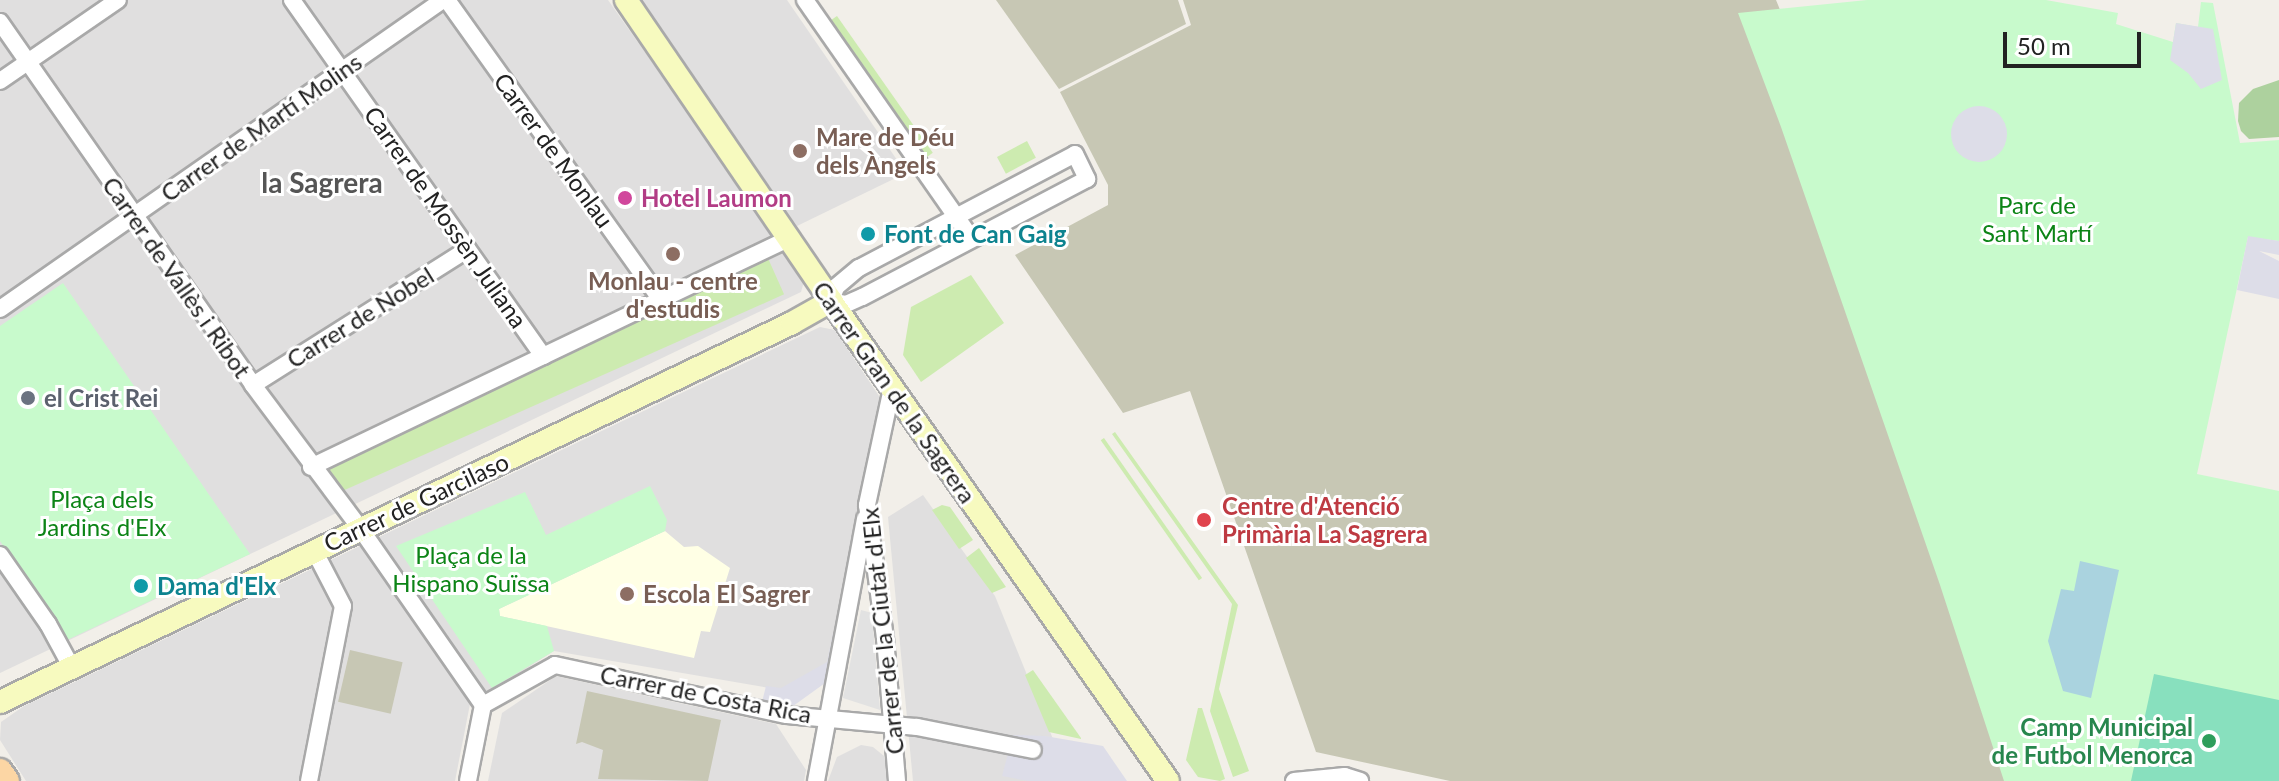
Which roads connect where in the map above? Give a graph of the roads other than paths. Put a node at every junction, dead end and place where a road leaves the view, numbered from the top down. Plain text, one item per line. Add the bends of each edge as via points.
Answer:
1 (118, 0) edge
2 (292, 0) edge
3 (445, 0) edge
4 (626, 0) edge
5 (805, 0) edge
6 (0, 22) edge
7 (28, 61) junction
8 (343, 71) junction
9 (0, 81) edge
10 (134, 216) junction
11 (956, 216) junction
12 (790, 238) junction
13 (971, 238) junction
14 (468, 249) junction
15 (661, 300) junction
16 (831, 301) junction
17 (0, 309) edge
18 (543, 356) junction
19 (253, 385) junction
20 (892, 388) junction
21 (311, 467) junction
22 (867, 505) junction
23 (360, 528) junction
24 (314, 550) junction
25 (0, 555) edge
26 (72, 668) junction
27 (0, 702) edge
28 (483, 705) junction
29 (829, 718) junction
30 (891, 724) junction
31 (1033, 750) dead end
32 (0, 771) edge
33 (7, 781) edge
34 (309, 781) edge
35 (468, 781) edge
36 (816, 781) edge
37 (897, 781) edge
38 (1168, 781) edge
39 (1294, 781) edge
40 (1360, 781) edge

1 - 7 street
2 - 8 street, Carrer de Mossèn Juliana
3 - 8 street, Carrer de Martí Molins
3 - 15 street, Carrer de Monlau
4 - 12 street, Carrer Gran de la Sagrera
5 - 11 street
6 - 7 street, Carrer de Vallès i Ribot
7 - 9 street
7 - 10 street, Carrer de Vallès i Ribot
8 - 10 street, Carrer de Martí Molins
8 - 14 street, Carrer de Mossèn Juliana
10 - 17 street, Carrer de Martí Molins
10 - 19 street, Carrer de Vallès i Ribot
11 - 13 street
11 - 13 street, Carrer de Garcilaso via 1075,154 1087,179
11 - 16 street, Carrer de Garcilaso via 849,274
12 - 15 street
12 - 16 street, Carrer Gran de la Sagrera
13 - 16 street, Carrer de Garcilaso via 862,297 846,304
14 - 18 street, Carrer de Mossèn Juliana
14 - 19 street, Carrer de Nobel
15 - 18 street
16 - 20 street, Carrer Gran de la Sagrera
16 - 23 street, Carrer de Garcilaso
18 - 21 street
19 - 21 street, Carrer de Vallès i Ribot
20 - 22 street, Carrer de la Ciutat d'Elx
20 - 38 street, Carrer Gran de la Sagrera
21 - 23 street, Carrer de Vallès i Ribot
22 - 29 street
22 - 30 street, Carrer de la Ciutat d'Elx
23 - 24 street, Carrer de Garcilaso
23 - 28 street, Carrer de Vallès i Ribot
24 - 26 street, Carrer de Garcilaso
24 - 34 street via 343,606
25 - 26 street
26 - 27 street, Carrer de Garcilaso
28 - 29 street, Carrer de Costa Rica via 555,665 787,715
28 - 35 street
29 - 30 street, Carrer de Costa Rica
29 - 36 street
30 - 31 street, Carrer de Costa Rica
30 - 37 street, Carrer de la Ciutat d'Elx
32 - 33 main road
39 - 40 street via 1345,776

